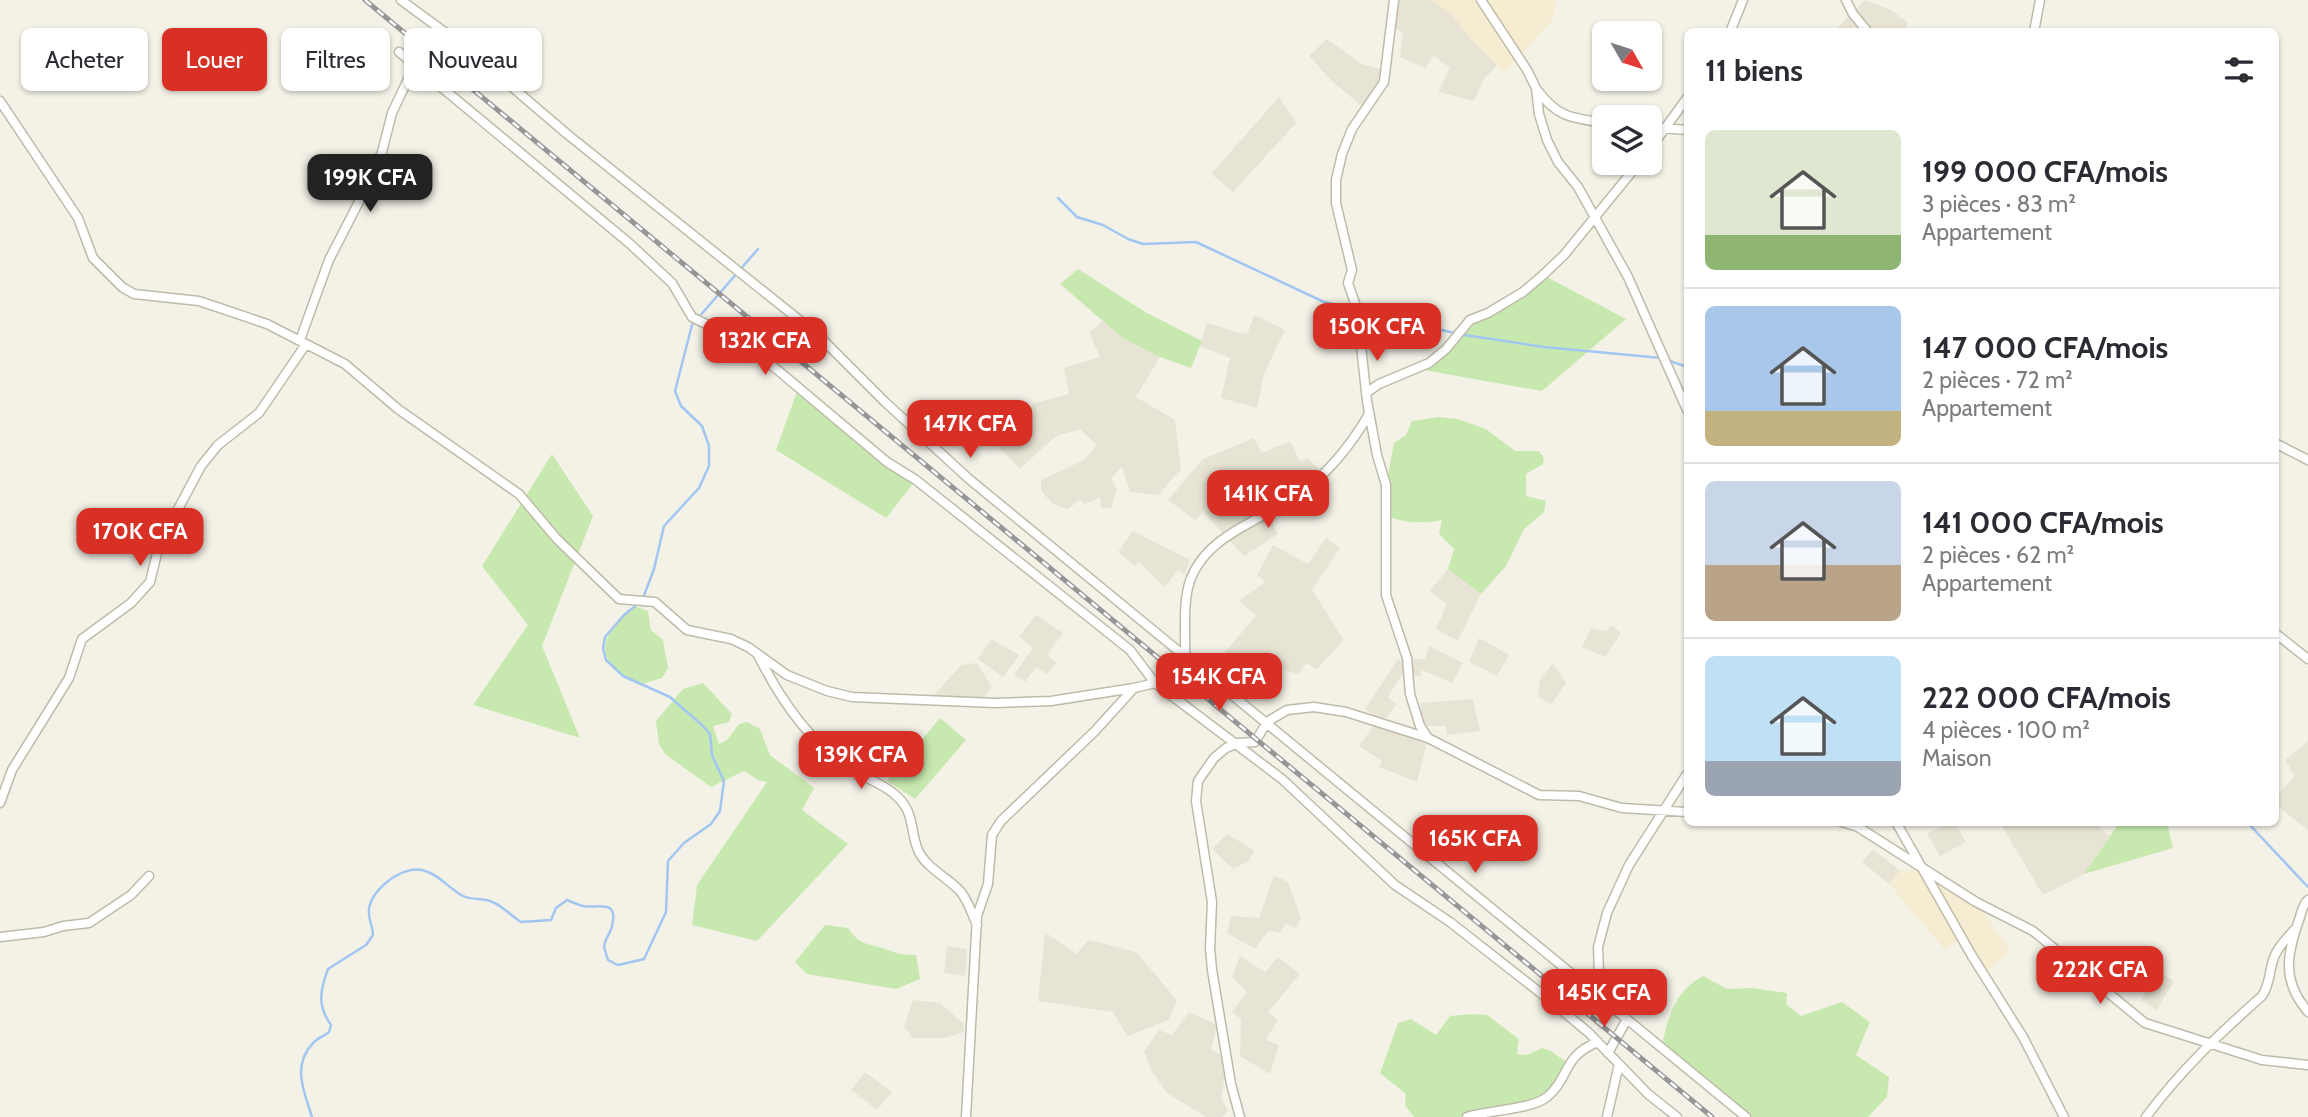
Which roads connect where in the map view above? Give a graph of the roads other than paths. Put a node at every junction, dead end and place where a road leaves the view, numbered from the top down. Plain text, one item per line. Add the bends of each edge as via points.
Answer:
1 (401, 0) edge
2 (1394, 0) edge
3 (1481, 0) edge
4 (1743, 0) edge
5 (1846, 0) edge
6 (2040, 0) edge
7 (1732, 28) edge
8 (1865, 28) edge
9 (2035, 28) edge
10 (399, 52) dead end
11 (404, 87) edge
12 (1536, 88) junction
13 (0, 101) edge
14 (1684, 102) edge
15 (1592, 120) edge
16 (1663, 129) joint
17 (1684, 130) edge
18 (1629, 175) edge
19 (1594, 215) junction
20 (303, 342) junction
21 (1366, 393) junction
22 (1684, 403) edge
23 (1369, 414) junction
24 (2279, 445) edge
25 (2308, 460) edge
26 (2279, 636) edge
27 (757, 653) junction
28 (1185, 658) junction
29 (2308, 659) edge
30 (1155, 683) junction
31 (1134, 688) junction
32 (1267, 722) junction
33 (1428, 738) junction
34 (1238, 743) junction
35 (1684, 779) edge
36 (0, 803) edge
37 (1663, 811) junction
38 (1684, 812) edge
39 (1850, 826) edge
40 (1898, 826) edge
41 (1924, 870) junction
42 (149, 876) dead end
43 (2308, 900) edge
44 (977, 925) junction
45 (2294, 930) junction
46 (0, 937) edge
47 (1600, 1000) junction
48 (2308, 1012) edge
49 (1626, 1021) junction
50 (1598, 1042) junction
51 (2209, 1043) junction
52 (1608, 1053) junction
53 (1619, 1064) junction
54 (2308, 1065) edge
55 (967, 1117) edge
56 (1240, 1117) edge
57 (1467, 1117) edge
58 (1607, 1117) edge
59 (1677, 1117) edge
60 (1746, 1117) edge
61 (2064, 1117) edge
62 (2146, 1117) edge

1 - 28 street via 469,50 818,335 969,479
2 - 21 street via 1384,82 1352,130 1336,180
3 - 12 street
4 - 7 street
5 - 8 street
6 - 9 street
10 - 30 street via 629,243 672,283 692,317 749,346 887,462 916,480 1130,650
11 - 20 street via 391,113 382,152 325,270
12 - 15 street via 1560,114
12 - 19 street via 1547,139
13 - 20 street via 78,218 93,258 122,287 134,294 199,301 267,324
14 - 16 street
16 - 17 street
18 - 19 street
19 - 21 street via 1564,255 1522,292 1470,320 1429,363
19 - 22 street via 1645,313
20 - 27 street via 353,370 398,409 519,494 556,539 619,599 655,602 687,630 731,639
20 - 36 street via 259,413 222,440 201,466 159,545 151,580 131,603 82,639 69,678 12,770
21 - 23 street
23 - 28 street via 1343,454 1303,492 1241,526 1199,562 1186,599
23 - 33 street via 1386,485 1386,595 1407,658 1410,694
24 - 25 street
26 - 29 street
27 - 31 street via 787,675 827,691 862,698 1051,701
27 - 44 street via 776,691 813,735 846,766 894,794 907,809 918,850 963,894
28 - 32 street
30 - 31 street
30 - 34 street
31 - 44 street via 995,828
32 - 33 street via 1287,710 1314,707 1346,712
32 - 34 street via 1255,742
32 - 47 street
33 - 37 street via 1539,795 1560,794 1622,808
34 - 50 street via 1395,886 1450,922
34 - 56 street via 1209,764 1198,783 1196,805 1212,902 1212,970
35 - 37 street
37 - 38 street
37 - 47 street via 1629,865 1607,913 1598,947
39 - 41 street
40 - 41 street
41 - 51 street via 2033,931 2145,1023
41 - 61 street via 2023,1037
42 - 46 street via 131,895 89,923
43 - 45 street
44 - 55 street
45 - 48 street via 2287,965 2300,1003
45 - 51 street via 2272,961 2262,996
47 - 49 street
49 - 52 street
49 - 60 street
50 - 52 street
50 - 57 street via 1577,1052 1547,1096
51 - 54 street via 2262,1060
51 - 62 street
52 - 53 street
53 - 58 street
53 - 59 street

